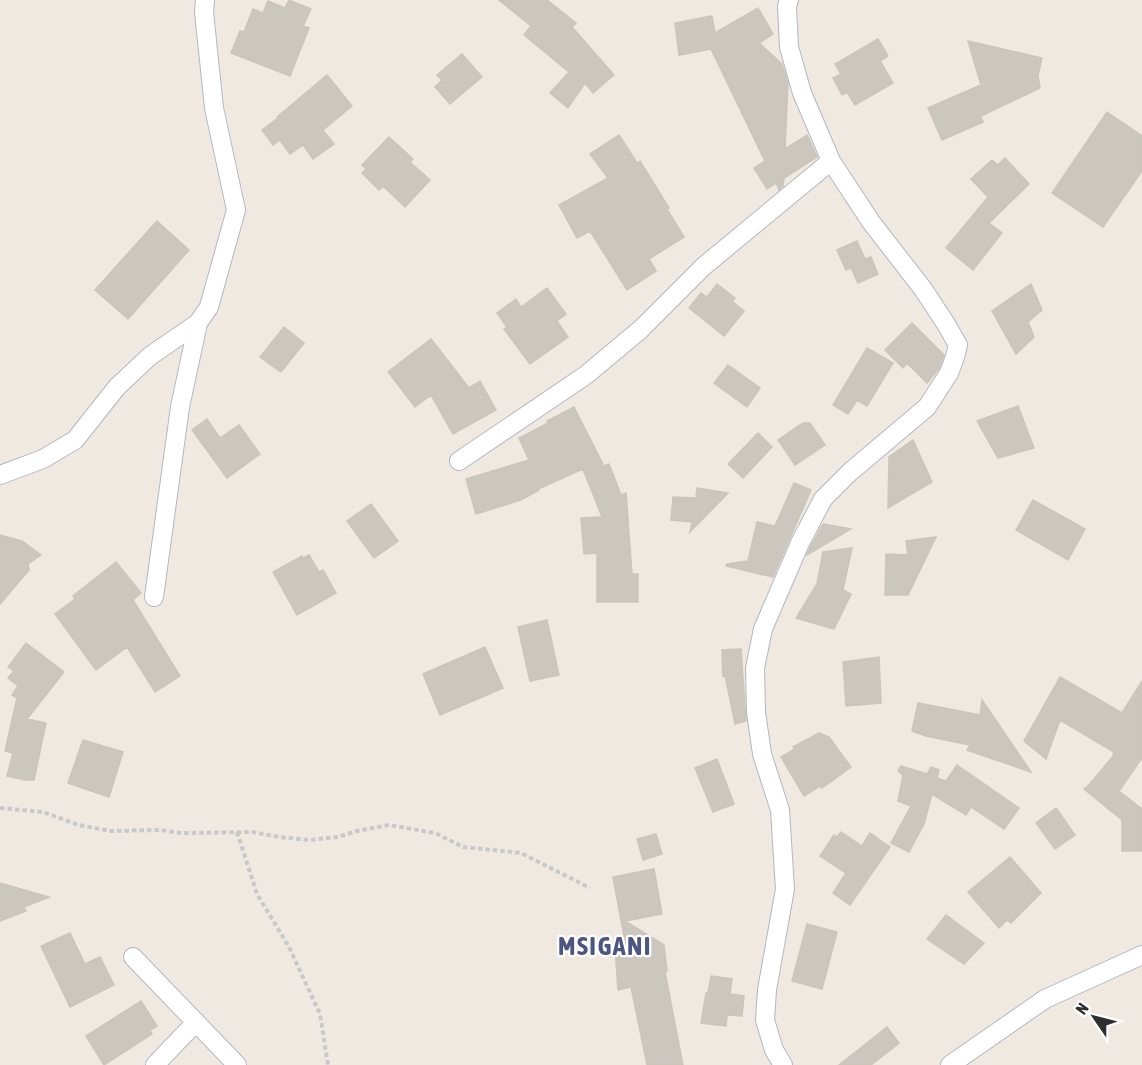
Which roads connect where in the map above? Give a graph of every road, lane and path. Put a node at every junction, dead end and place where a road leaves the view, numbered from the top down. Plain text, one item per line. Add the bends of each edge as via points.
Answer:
1 (205, 0) edge
2 (789, 0) edge
3 (831, 161) junction
4 (198, 323) junction
5 (459, 461) dead end
6 (0, 475) edge
7 (154, 597) dead end
8 (0, 808) edge
9 (237, 832) junction
10 (590, 888) dead end
11 (1142, 955) edge
12 (134, 957) dead end
13 (196, 1022) junction
14 (155, 1065) edge
15 (237, 1065) edge
16 (328, 1065) edge
17 (783, 1065) edge
18 (950, 1065) edge

1 - 4 street via 214,108 236,210 209,307
2 - 3 street via 789,47 802,93
3 - 5 street via 704,266 641,329 586,375
3 - 17 street via 958,345 949,373 927,407 823,499 763,629 755,668 756,712 762,754 780,810 785,889 765,1020
4 - 6 street via 150,356 117,387 75,440 43,459
4 - 7 street via 180,407
8 - 9 path via 43,812 110,831
9 - 10 path via 310,840 390,825 435,833 463,847 521,853
9 - 16 path via 257,894 289,947 320,1014
11 - 18 street via 1046,999
12 - 13 street
13 - 14 street
13 - 15 street

